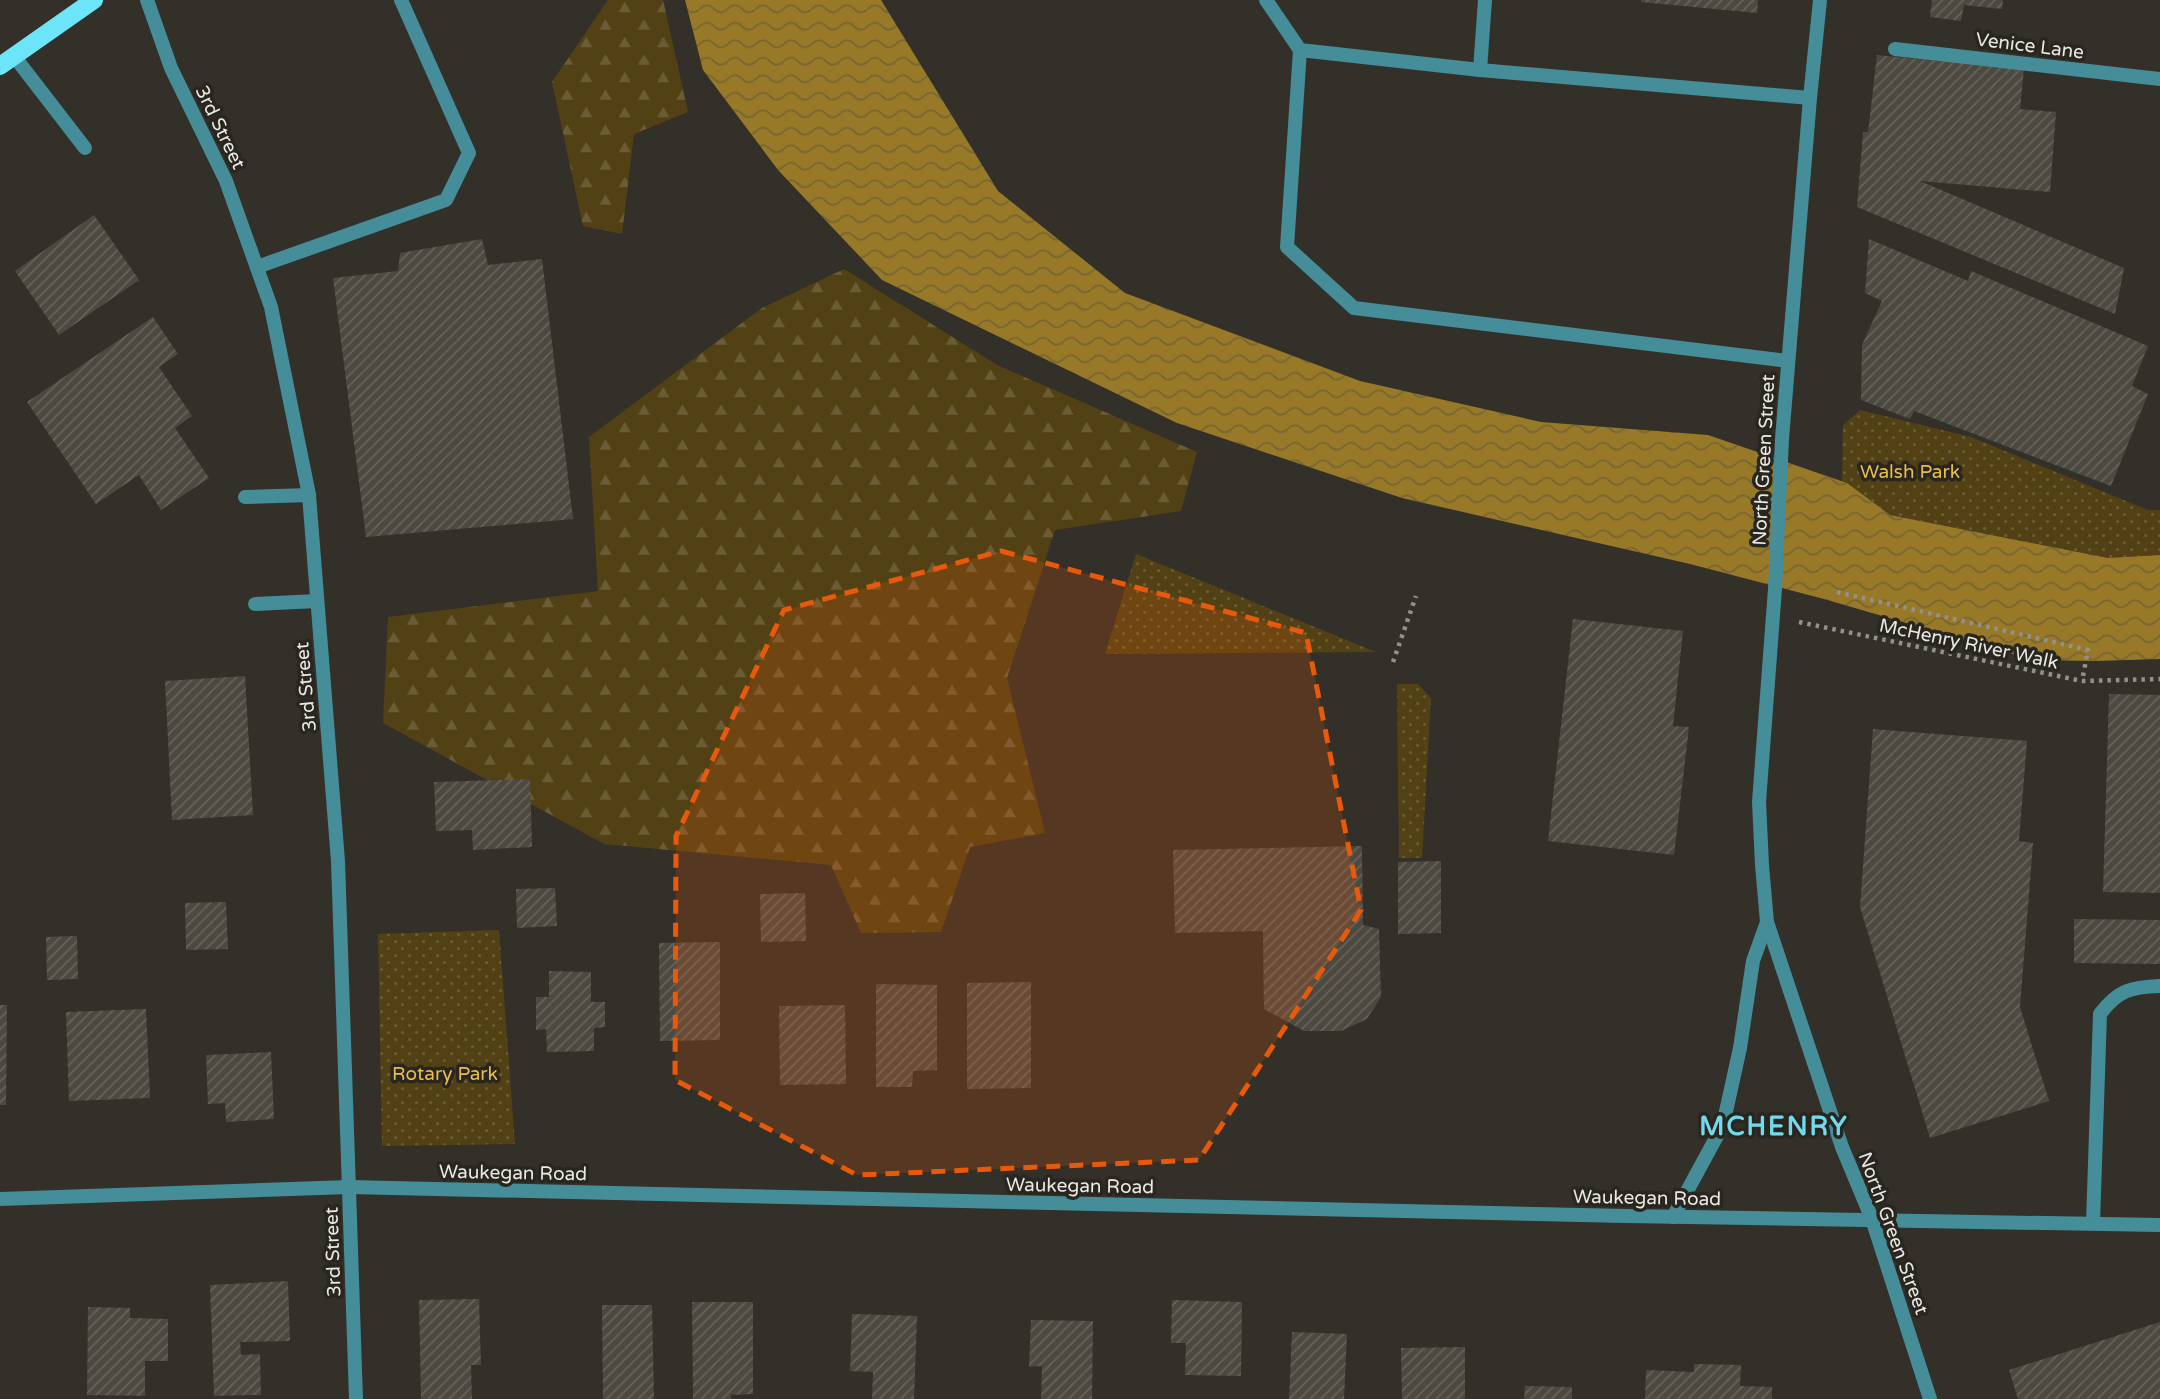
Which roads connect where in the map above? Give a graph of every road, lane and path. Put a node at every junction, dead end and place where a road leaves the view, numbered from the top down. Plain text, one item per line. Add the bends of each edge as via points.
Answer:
1 (94, 0) edge
2 (147, 0) edge
3 (401, 0) edge
4 (1266, 0) edge
5 (1485, 0) edge
6 (1820, 0) edge
7 (1895, 49) dead end
8 (1300, 50) junction
9 (7, 61) edge
10 (1479, 70) junction
11 (2160, 79) edge
12 (1810, 98) junction
13 (85, 148) dead end
14 (257, 267) junction
15 (1788, 361) junction
16 (309, 495) junction
17 (245, 497) dead end
18 (1837, 592) dead end
19 (1416, 596) dead end
20 (317, 601) junction
21 (255, 604) dead end
22 (1773, 617) junction
23 (1393, 662) dead end
24 (2160, 679) edge
25 (2082, 681) junction
26 (1767, 922) junction
27 (2160, 986) edge
28 (349, 1187) junction
29 (0, 1199) edge
30 (1673, 1217) junction
31 (1872, 1219) junction
32 (2094, 1223) junction
33 (2160, 1225) edge
34 (356, 1399) edge
35 (1930, 1399) edge

1 - 9 main road
2 - 14 street, 3rd Street via 171,68 226,181
3 - 14 street via 469,153 446,200
4 - 8 street
5 - 10 street
6 - 12 street, North Green Street
7 - 11 street, Venice Lane
8 - 10 street
8 - 15 street via 1287,247 1354,308
9 - 13 street
10 - 12 street
12 - 15 street, North Green Street
14 - 16 street, 3rd Street via 271,307
15 - 22 street, North Green Street
16 - 17 street
16 - 20 street, 3rd Street
18 - 25 path via 2088,650
19 - 23 path
20 - 21 street
20 - 28 street, 3rd Street via 338,861
22 - 25 path, McHenry River Walk
22 - 26 street, North Green Street via 1759,802
24 - 25 path, McHenry River Walk
26 - 30 street, North Green Street via 1753,961 1723,1125
26 - 31 street, North Green Street via 1842,1147
27 - 32 street via 2135,987 2112,998 2100,1014
28 - 29 street, Waukegan Road
28 - 30 street, Waukegan Road
28 - 34 street, 3rd Street
30 - 31 street, Waukegan Road
31 - 32 street, Waukegan Road
31 - 35 street, North Green Street
32 - 33 street, Waukegan Road

